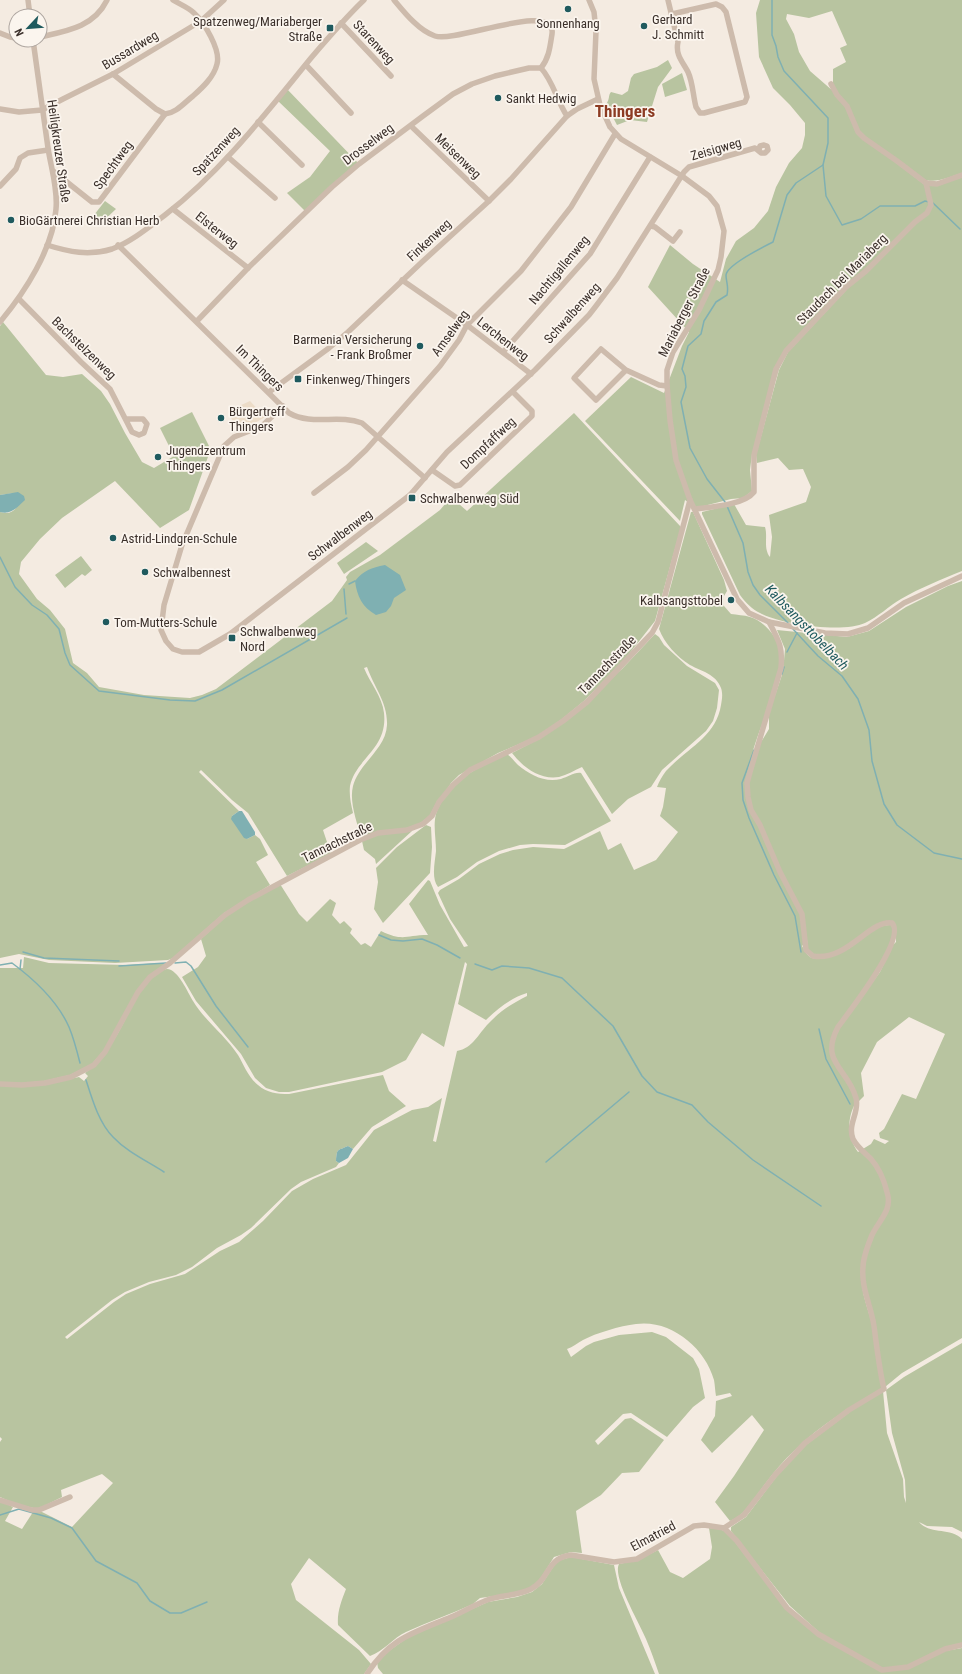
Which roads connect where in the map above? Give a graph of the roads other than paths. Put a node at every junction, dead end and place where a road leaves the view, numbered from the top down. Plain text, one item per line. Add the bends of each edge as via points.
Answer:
1 (107, 0) edge
2 (173, 0) edge
3 (224, 0) edge
4 (394, 0) edge
5 (590, 0) edge
6 (668, 0) edge
7 (360, 1) edge
8 (672, 14) junction
9 (201, 21) junction
10 (341, 23) junction
11 (48, 36) edge
12 (34, 48) edge
13 (306, 65) junction
14 (541, 68) junction
15 (113, 74) junction
16 (391, 76) dead end
17 (831, 84) dead end
18 (598, 98) junction
19 (0, 109) edge
20 (42, 110) junction
21 (165, 114) junction
22 (352, 114) dead end
23 (567, 116) junction
24 (258, 122) junction
25 (411, 126) junction
26 (615, 134) junction
27 (48, 150) junction
28 (759, 150) dead end
29 (228, 157) junction
30 (650, 157) junction
31 (302, 165) dead end
32 (52, 171) junction
33 (962, 175) edge
34 (682, 176) junction
35 (926, 183) junction
36 (937, 184) junction
37 (0, 186) edge
38 (926, 190) junction
39 (275, 198) dead end
40 (489, 201) junction
41 (173, 209) junction
42 (651, 226) junction
43 (680, 232) dead end
44 (47, 245) junction
45 (118, 245) junction
46 (248, 268) junction
47 (402, 280) junction
48 (19, 299) junction
49 (197, 321) junction
50 (0, 322) edge
51 (467, 325) junction
52 (503, 352) junction
53 (626, 370) junction
54 (531, 374) junction
55 (667, 386) junction
56 (269, 392) junction
57 (513, 392) junction
58 (283, 406) junction
59 (126, 419) dead end
60 (377, 436) junction
61 (432, 470) junction
62 (425, 478) junction
63 (314, 493) dead end
64 (690, 500) junction
65 (695, 509) junction
66 (962, 576) edge
67 (769, 622) junction
68 (0, 1084) edge
69 (70, 1497) dead end
70 (0, 1500) edge
71 (723, 1527) junction
72 (962, 1645) edge
73 (367, 1674) edge

1 - 11 street via 94,18 84,25
2 - 9 street via 192,11
3 - 9 street, Bussardweg
4 - 14 street via 414,22 435,36 442,37 518,17 547,19 552,28 550,50
5 - 18 street, Mariaberger Straße via 596,30 594,79
6 - 8 street
7 - 10 street, Spatzenweg
8 - 8 street via 716,4 722,6 726,12 747,99 745,102 700,112 696,107 688,71 680,60
9 - 15 street, Bussardweg
9 - 21 street via 217,51 217,65 212,76 199,90 176,110
10 - 13 street, Spatzenweg
10 - 16 street, Starenweg
12 - 20 street, Heiligkreuzer Straße
13 - 22 street
13 - 24 street, Spatzenweg
14 - 23 street via 546,73
14 - 25 street, Drosselweg via 529,68 472,84 453,94
15 - 20 street, Bussardweg
15 - 21 street
17 - 35 street via 847,106 858,132
18 - 23 street, Finkenweg
18 - 26 street, Mariaberger Straße
19 - 20 street via 19,112
20 - 27 street, Heiligkreuzer Straße
21 - 32 street, Spechtweg via 99,202 92,202
23 - 40 street, Finkenweg
24 - 29 street, Spatzenweg
24 - 31 street
25 - 40 street, Meisenweg
25 - 46 street, Drosselweg via 332,187
26 - 30 street, Mariaberger Straße
26 - 51 street, Amselweg via 571,207 547,239 521,271
27 - 32 street, Heiligkreuzer Straße
27 - 37 street via 28,153 20,158 16,169
28 - 34 street, Zeisigweg via 755,148 689,167
29 - 39 street
29 - 41 street, Spatzenweg
30 - 34 street, Mariaberger Straße
30 - 52 street, Nachtigallenweg via 590,254
32 - 44 street, Heiligkreuzer Straße via 56,208
33 - 36 street
34 - 42 street, Schwalbenweg
34 - 55 street, Mariaberger Straße via 709,196 716,206 724,231 724,240 718,270 699,310 673,352 667,370
35 - 36 street
35 - 38 street, Staudach bei Mariaberg
36 - 38 street
38 - 65 street, Staudach bei Mariaberg via 931,205 927,213 846,287 786,351 776,370 754,455 754,492 743,500
40 - 47 street, Finkenweg
41 - 45 street, Spatzenweg via 137,236
41 - 46 street, Elsterweg
42 - 43 street via 673,241
42 - 54 street, Schwalbenweg via 589,315
44 - 45 street, Spatzenweg via 86,254 108,250
44 - 48 street, Heiligkreuzer Straße
45 - 49 street, Im Thingers
46 - 49 street, Drosselweg
47 - 51 street, Lerchenweg
47 - 56 street, Finkenweg via 343,336
48 - 50 street, Heiligkreuzer Straße
48 - 59 street, Bachstelzenweg via 110,389
49 - 56 street, Im Thingers
51 - 52 street, Lerchenweg
51 - 60 street, Amselweg via 440,366
52 - 54 street, Lerchenweg
53 - 53 street via 596,400 574,378 601,349
53 - 55 street
54 - 57 street, Schwalbenweg
55 - 64 street, Mariaberger Straße via 676,460
56 - 58 street, Im Thingers
57 - 61 street, Schwalbenweg via 447,452
57 - 61 street, Dompfaffweg via 532,411 532,416 460,485 455,486
58 - 60 street, Im Thingers via 289,413 303,419 353,420 362,423
58 - 62 street, Schwalbenweg via 262,426 229,440 214,468 182,545 164,605 161,630 166,641 174,649 182,652 199,652 230,634 379,520 410,495
60 - 62 street, Im Thingers
60 - 63 street, Amselweg via 348,467
61 - 62 street, Schwalbenweg
64 - 65 street, Mariaberger Straße
64 - 68 street, Tannachstraße via 655,628 587,702 538,737 460,777 439,802 432,816 423,824 407,830 378,833 360,840 225,915 144,984 105,1052 94,1065 71,1077 45,1083
65 - 67 street, Mariaberger Straße via 737,599 749,613
66 - 67 street, Mariaberger Straße via 904,603 858,632 841,634
67 - 71 street via 781,645 781,668 747,783 748,797 754,816 802,914 806,950 813,956 832,955 850,947 867,933 884,924 892,923 895,927 887,954 878,971 833,1035 830,1048 856,1097 858,1106 851,1124 854,1140 872,1161 888,1193 889,1206 868,1245 862,1275 884,1389 849,1410 805,1443 775,1475 744,1515
69 - 70 street via 39,1510
71 - 72 street via 737,1540 788,1608 818,1634 882,1670 908,1667 945,1649
71 - 73 street, Elmatried via 694,1526 637,1559 619,1562 563,1556 556,1559 541,1582 530,1589 516,1595 488,1600 406,1635 380,1655

